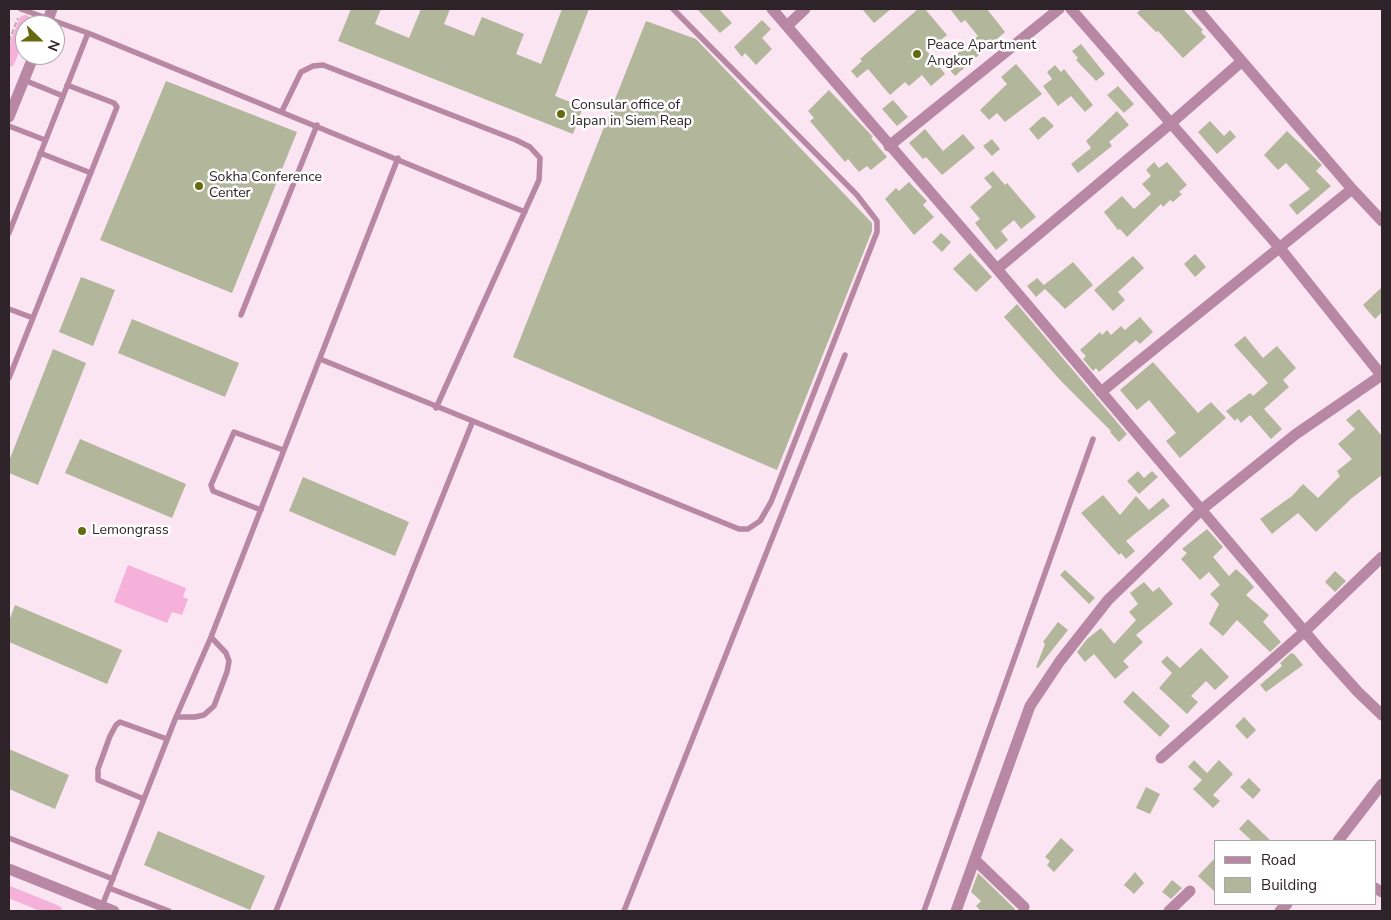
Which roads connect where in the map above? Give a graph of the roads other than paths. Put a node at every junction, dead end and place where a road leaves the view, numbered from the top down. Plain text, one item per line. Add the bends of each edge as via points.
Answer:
1 (21, 9) edge
2 (673, 9) edge
3 (772, 9) edge
4 (805, 9) edge
5 (1059, 9) edge
6 (1071, 9) edge
7 (1197, 9) edge
8 (42, 15) edge
9 (65, 24) edge
10 (787, 26) junction
11 (88, 33) junction
12 (1241, 62) junction
13 (30, 65) edge
14 (24, 80) junction
15 (67, 85) junction
16 (63, 96) junction
17 (282, 111) junction
18 (9, 117) edge
19 (1170, 124) junction
20 (316, 125) junction
21 (9, 126) edge
22 (45, 140) junction
23 (889, 146) junction
24 (40, 153) junction
25 (398, 158) junction
26 (91, 173) junction
27 (1352, 189) junction
28 (525, 212) junction
29 (1382, 221) edge
30 (9, 232) edge
31 (1279, 248) junction
32 (997, 269) junction
33 (9, 309) edge
34 (241, 315) dead end
35 (33, 318) junction
36 (845, 355) dead end
37 (320, 359) junction
38 (1382, 375) edge
39 (9, 378) edge
40 (1100, 392) junction
41 (436, 408) junction
42 (472, 423) junction
43 (1093, 439) dead end
44 (283, 450) junction
45 (260, 510) junction
46 (1201, 510) junction
47 (1382, 558) edge
48 (1306, 632) junction
49 (211, 637) junction
50 (1382, 715) edge
51 (176, 717) junction
52 (167, 739) junction
53 (1161, 758) dead end
54 (1382, 784) edge
55 (144, 800) junction
56 (9, 838) edge
57 (1339, 840) edge
58 (974, 860) junction
59 (9, 870) edge
60 (113, 879) junction
61 (109, 888) junction
62 (1190, 891) dead end
63 (102, 906) junction
64 (1024, 907) dead end
65 (114, 911) edge
66 (169, 911) edge
67 (276, 911) edge
68 (624, 911) edge
69 (924, 911) edge
70 (956, 911) edge
71 (1169, 911) edge

1 - 8 lane
2 - 42 lane via 857,195 877,222 876,232 765,514 755,526 739,529
3 - 10 street
4 - 10 street
5 - 23 street
6 - 19 street
7 - 12 street
9 - 11 lane
10 - 23 street
11 - 15 lane
11 - 17 lane
12 - 19 street
12 - 27 street
13 - 14 street
14 - 16 lane
14 - 18 street
15 - 16 lane
15 - 26 lane via 116,104
16 - 22 lane
17 - 20 lane
17 - 28 lane via 301,72 323,65 516,140 530,147 540,158 540,180
19 - 31 street
19 - 32 street
20 - 25 lane
20 - 34 lane
21 - 22 lane
22 - 24 lane
23 - 32 street
24 - 26 lane
24 - 30 lane
25 - 28 lane
25 - 37 lane
26 - 35 lane
27 - 29 street
27 - 31 street
28 - 41 lane
31 - 38 street
31 - 40 street
32 - 40 street
33 - 35 lane
35 - 39 lane
36 - 68 lane
37 - 41 lane
37 - 44 lane
38 - 46 street via 1296,434
40 - 46 street
41 - 42 lane
42 - 67 lane
43 - 69 lane
44 - 45 lane
44 - 45 lane via 234,432 211,485 212,491
45 - 49 lane
46 - 48 street
46 - 58 street via 1108,600 1042,686 1023,725
47 - 48 street
48 - 50 street
48 - 53 street
49 - 51 lane
49 - 51 lane via 229,661 214,706 204,715
51 - 52 lane
52 - 55 lane
52 - 55 lane via 120,722 110,736 98,769 98,780
54 - 57 street
55 - 60 lane
56 - 60 lane
58 - 64 street
58 - 70 street
59 - 63 street
60 - 61 lane
61 - 63 lane
61 - 66 lane
62 - 71 street
63 - 65 street

